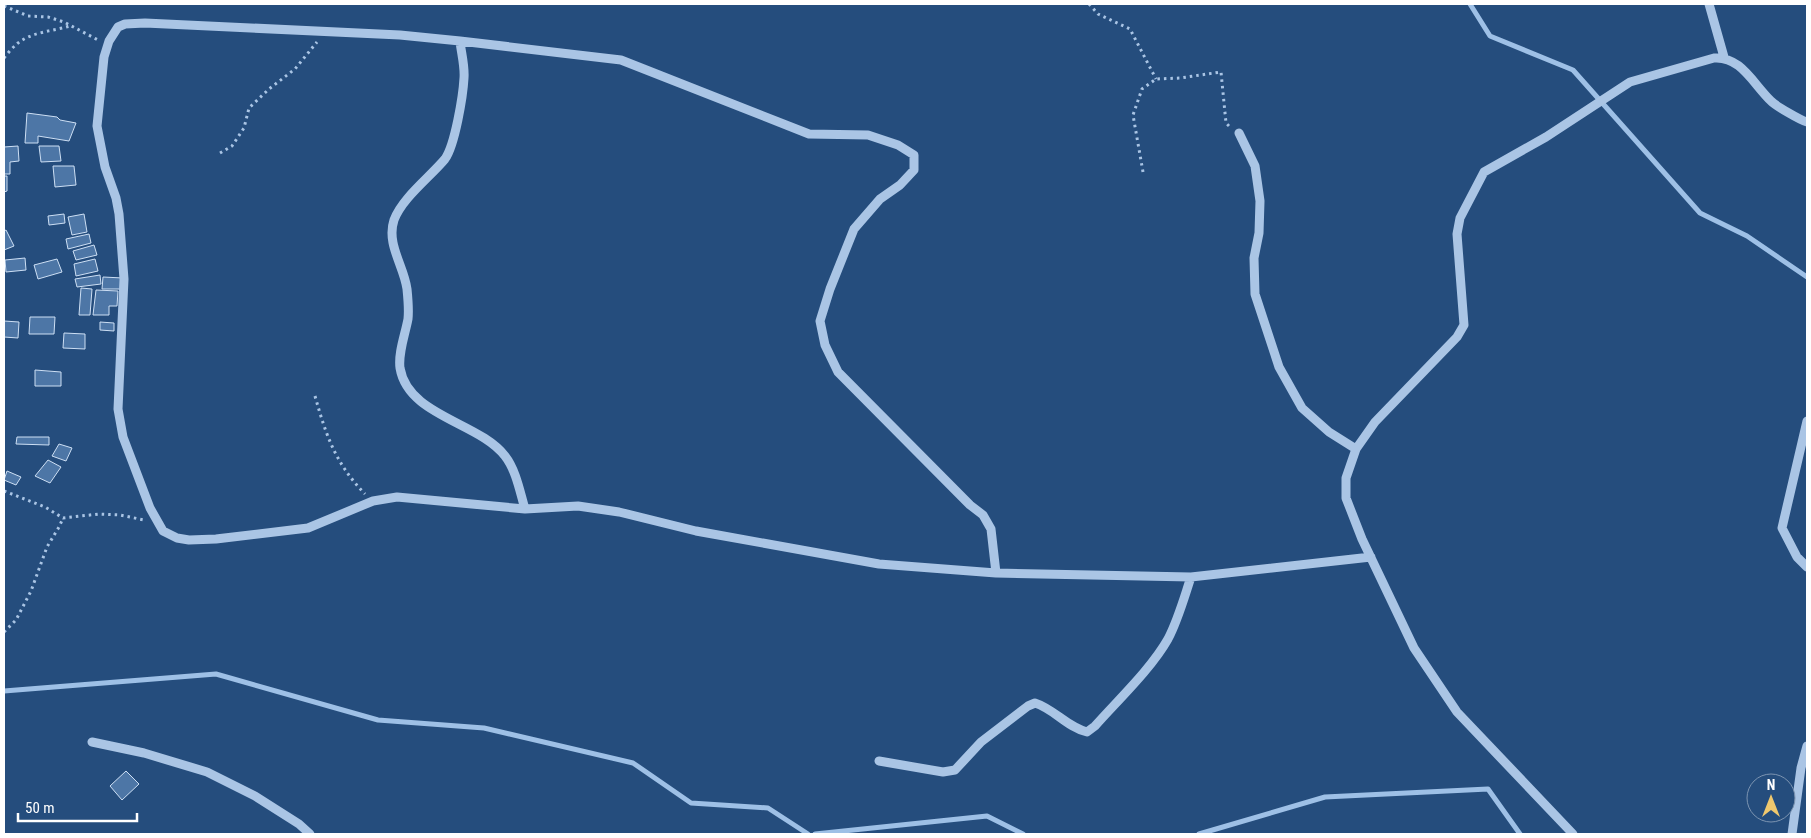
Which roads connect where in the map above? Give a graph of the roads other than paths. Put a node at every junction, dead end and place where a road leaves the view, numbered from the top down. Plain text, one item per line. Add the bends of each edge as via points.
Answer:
1 (1709, 4) edge
2 (460, 40) junction
3 (1724, 57) junction
4 (1807, 122) edge
5 (1238, 133) road end
6 (1807, 421) edge
7 (1356, 449) junction
8 (525, 509) junction
9 (1371, 558) junction
10 (1807, 567) edge
11 (996, 573) junction
12 (1191, 577) junction
13 (92, 742) dead end
14 (1807, 746) edge
15 (880, 761) dead end
16 (310, 834) edge
17 (1573, 834) edge
18 (1792, 834) edge

1 - 3 street
2 - 8 street via 465,77 453,140 446,157 394,220 391,241 407,287 408,302 400,368 406,384 421,402 495,446 506,457
2 - 8 street via 145,23 118,27 104,57 97,126 105,167 120,214 124,279 118,409 123,437 150,508 163,531 177,538 216,539 308,528 372,501 397,497
2 - 11 street via 621,60 809,134 868,136 898,145 914,155 914,170 880,199 854,229 820,321 838,372 983,515 991,529
3 - 4 street via 1743,69 1772,102
3 - 7 street via 1630,82 1546,137 1484,172 1460,218 1457,234 1464,325 1457,338 1375,422
5 - 7 street via 1255,166 1260,201 1254,258 1255,294 1279,367 1302,408 1329,432
6 - 10 street via 1782,528 1797,557
7 - 9 street via 1346,478 1346,498
8 - 11 street via 578,506 879,564
9 - 12 street
9 - 17 street via 1414,648 1457,712
11 - 12 street
12 - 15 street via 1180,613 1167,640 1142,674 1087,732 1035,703 981,742 955,770 943,772
13 - 16 street via 207,772 254,796
14 - 18 street

